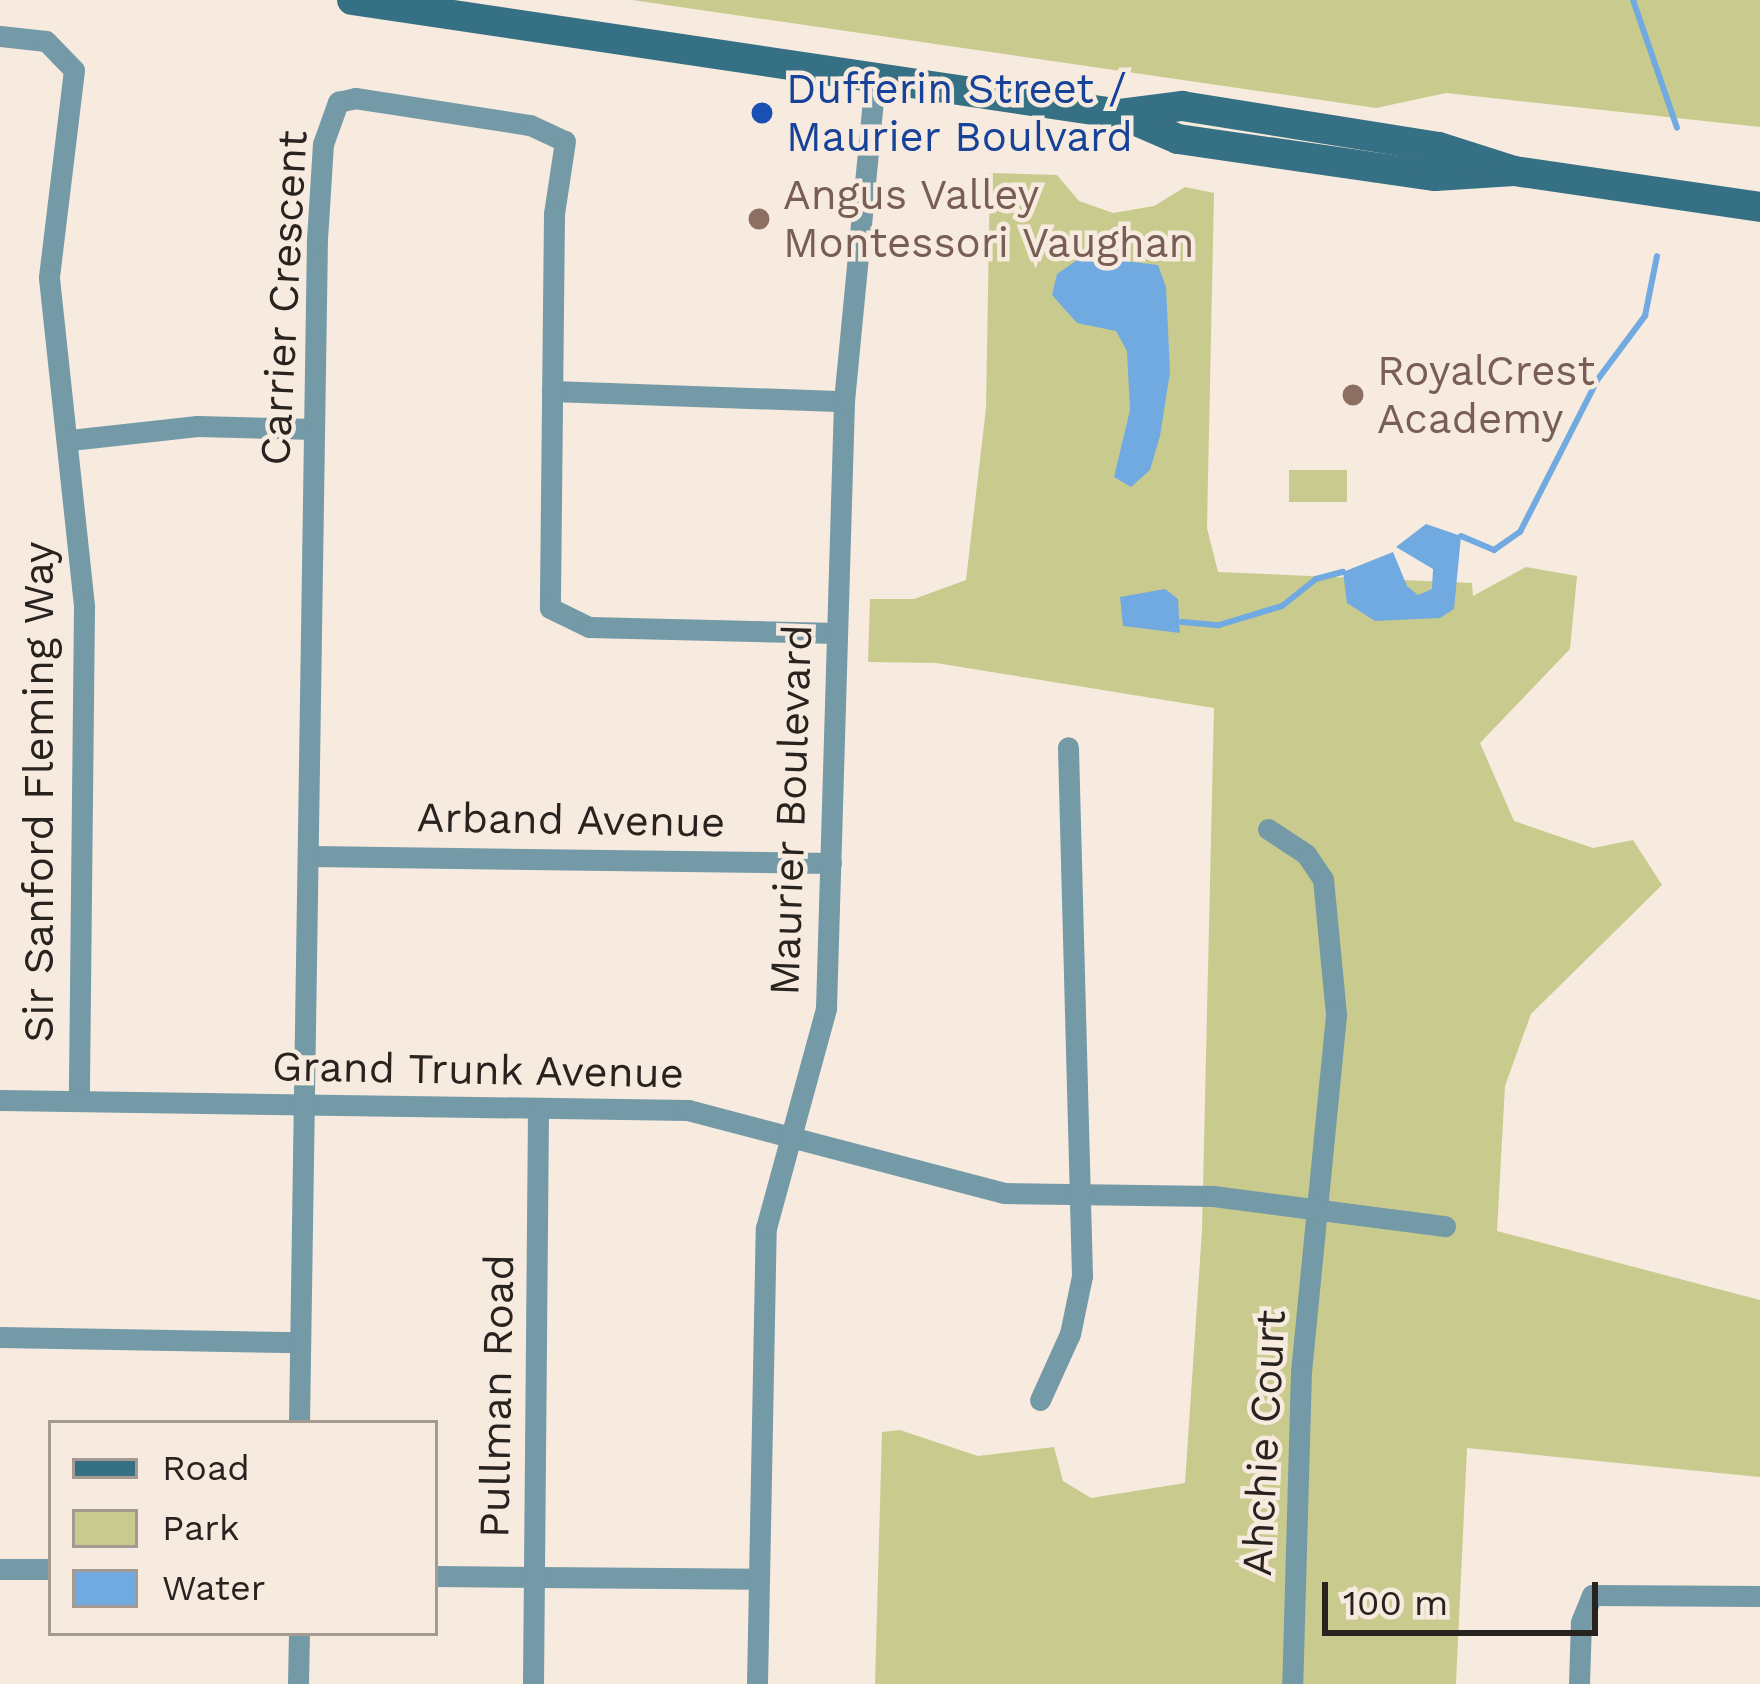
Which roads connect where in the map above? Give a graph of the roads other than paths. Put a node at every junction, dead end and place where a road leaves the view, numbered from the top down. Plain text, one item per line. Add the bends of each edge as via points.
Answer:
1 (352, 0) edge
2 (0, 36) edge
3 (875, 77) junction
4 (1760, 208) edge
5 (552, 391) junction
6 (844, 401) junction
7 (314, 429) junction
8 (70, 440) junction
9 (837, 633) junction
10 (1068, 747) dead end
11 (1268, 830) dead end
12 (310, 856) junction
13 (831, 863) junction
14 (0, 1100) edge
15 (79, 1101) junction
16 (305, 1104) junction
17 (538, 1108) junction
18 (792, 1139) junction
19 (1082, 1195) junction
20 (1321, 1206) junction
21 (1445, 1226) dead end
22 (0, 1337) edge
23 (298, 1342) junction
24 (1040, 1400) dead end
25 (299, 1420) edge
26 (0, 1569) edge
27 (48, 1569) edge
28 (438, 1576) edge
29 (534, 1577) junction
30 (759, 1580) junction
31 (1760, 1596) edge
32 (298, 1636) edge
33 (298, 1684) edge
34 (532, 1684) edge
35 (757, 1684) edge
36 (1292, 1684) edge
37 (1579, 1684) edge

1 - 3 main road
2 - 8 street, Sir Sanford Fleming Way via 46,41 74,70 49,278
3 - 4 main road via 1120,115 1182,106 1439,147 1514,171
3 - 6 street, Maurier Boulevard
5 - 6 street
5 - 7 street, Carrier Crescent via 554,214 565,141 547,128 355,98 338,102 323,144
5 - 9 street, Carrier Crescent via 546,590 564,621
6 - 9 street, Maurier Boulevard
7 - 8 street via 197,426
7 - 12 street, Carrier Crescent
8 - 15 street, Sir Sanford Fleming Way via 84,607
9 - 13 street, Maurier Boulevard
10 - 19 street
11 - 20 street, Ahchie Court via 1306,854 1330,910 1335,1046
12 - 13 street, Arband Avenue
12 - 16 street, Carrier Crescent
13 - 18 street, Maurier Boulevard via 826,1008
14 - 15 street, Grand Trunk Avenue
15 - 16 street, Grand Trunk Avenue
16 - 17 street, Grand Trunk Avenue
16 - 23 street, Carrier Crescent
17 - 18 street, Grand Trunk Avenue via 688,1110
17 - 29 street, Pullman Road
18 - 19 street, Grand Trunk Avenue via 958,1185
18 - 30 street, Maurier Boulevard via 766,1228
19 - 20 street, Grand Trunk Avenue
19 - 24 street via 1082,1276 1070,1334
20 - 21 street, Grand Trunk Avenue
20 - 36 street, Ahchie Court via 1301,1371
22 - 23 street
23 - 25 street, Carrier Crescent
26 - 27 street
28 - 29 street
29 - 30 street
29 - 34 street, Pullman Road
30 - 35 street, Maurier Boulevard
31 - 37 street via 1592,1595 1581,1622
32 - 33 street

